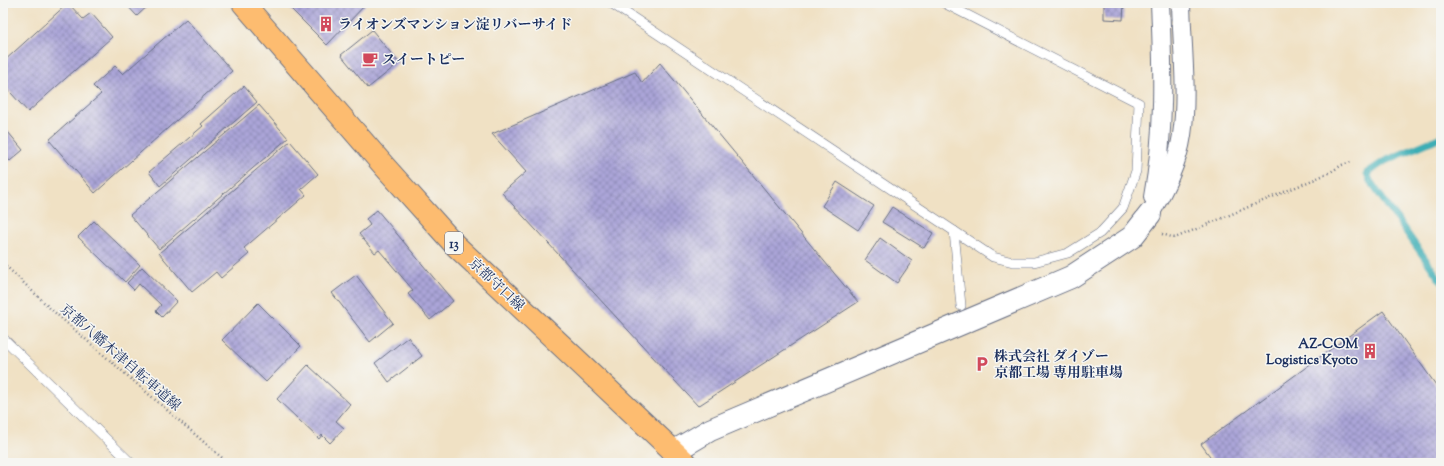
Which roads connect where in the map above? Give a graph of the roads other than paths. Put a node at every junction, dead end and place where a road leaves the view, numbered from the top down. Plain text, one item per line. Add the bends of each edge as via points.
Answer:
1 (243, 3) edge
2 (611, 3) edge
3 (944, 3) edge
4 (1160, 3) edge
5 (1181, 3) edge
6 (1144, 221) junction
7 (954, 231) junction
8 (961, 306) dead end
9 (3, 338) edge
10 (680, 458) edge
11 (132, 463) edge

1 - 10 main road, 京都守口線 / 13 via 455,245
2 - 7 lane
3 - 7 lane via 1138,103 1136,171 1123,208 1100,233 1068,253 1034,262 1013,262 993,257
4 - 6 street via 1163,53 1161,130 1155,185
5 - 6 street via 1184,107 1182,136 1174,165 1160,196
6 - 10 street via 1132,237 1071,278 710,430
7 - 8 lane
9 - 11 lane

